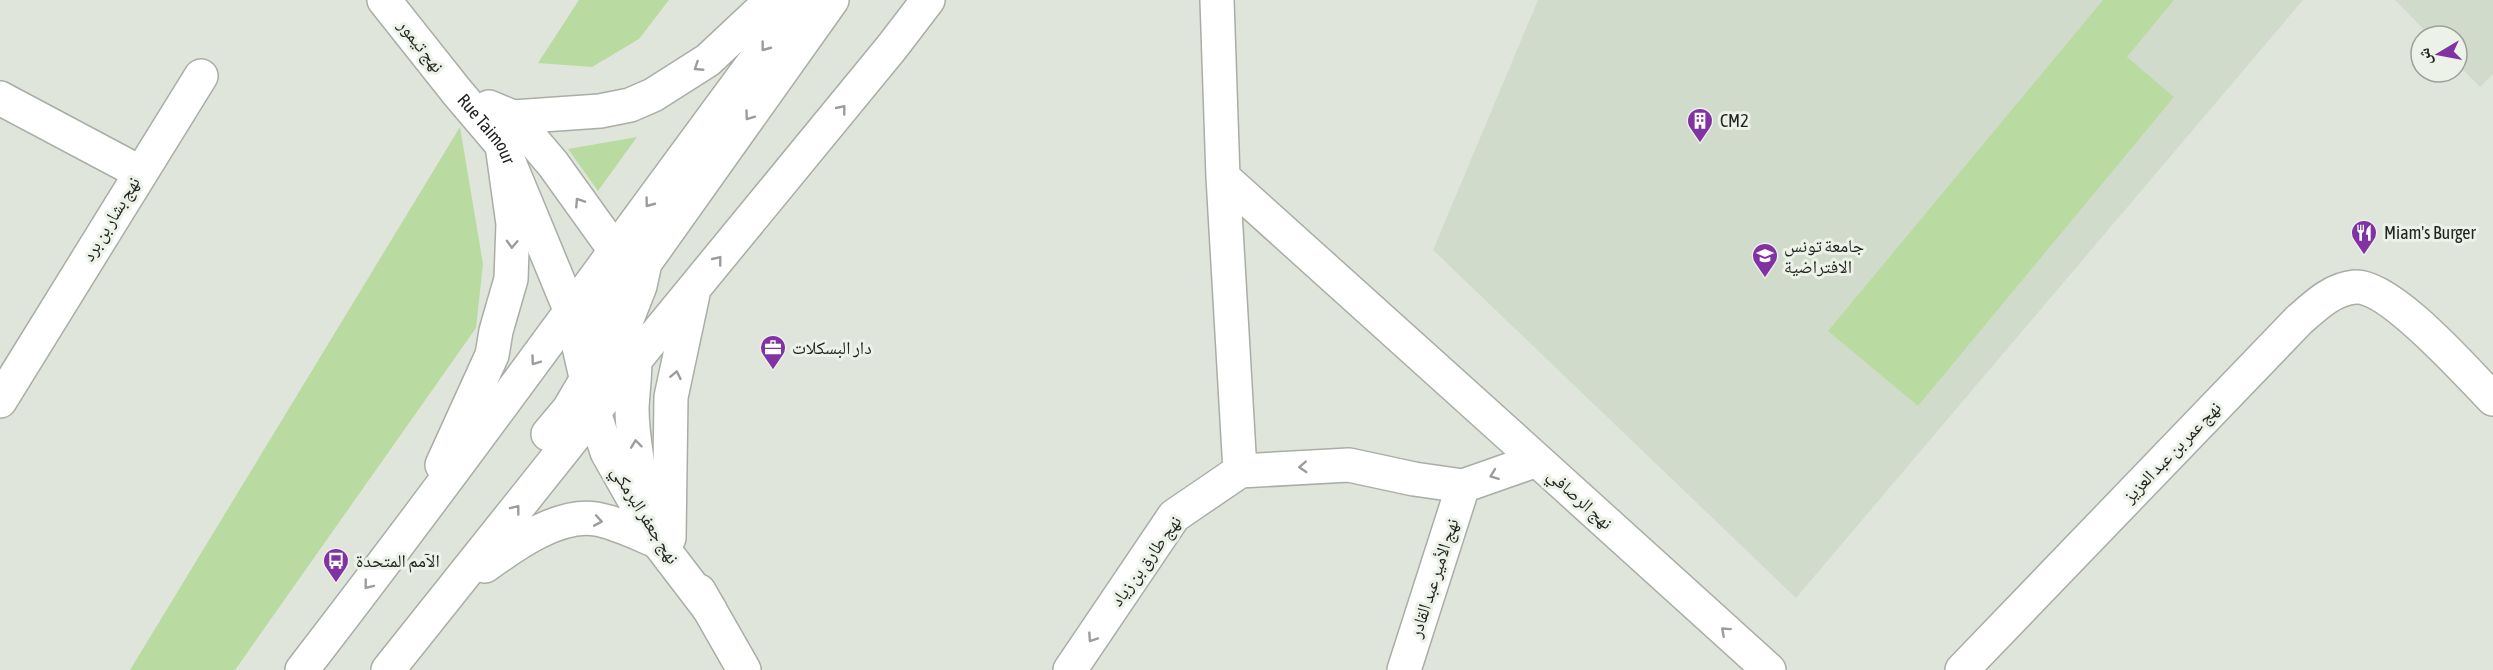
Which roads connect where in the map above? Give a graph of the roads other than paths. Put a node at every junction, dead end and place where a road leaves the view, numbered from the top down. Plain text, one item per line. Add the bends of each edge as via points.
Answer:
1 (384, 0) edge
2 (772, 0) edge
3 (800, 0) edge
4 (832, 0) edge
5 (928, 0) edge
6 (1216, 0) edge
7 (201, 76) dead end
8 (457, 92) joint
9 (0, 98) edge
10 (508, 131) junction
11 (141, 173) junction
12 (1223, 177) junction
13 (614, 249) junction
14 (694, 290) junction
15 (630, 307) junction
16 (571, 312) junction
17 (636, 359) junction
18 (586, 380) junction
19 (2493, 399) edge
20 (0, 401) edge
21 (594, 412) junction
22 (1537, 460) junction
23 (1240, 471) junction
24 (1463, 486) junction
25 (417, 520) junction
26 (663, 540) junction
27 (454, 588) junction
28 (302, 670) edge
29 (365, 670) edge
30 (388, 670) edge
31 (744, 670) edge
32 (1070, 670) edge
33 (1404, 670) edge
34 (1769, 670) edge
35 (1962, 670) edge

1 - 8 main road, نهج تيمور
2 -> 10 main road via 708,60 654,95 630,105
3 -> 13 main road
4 -> 15 main road via 645,263
14 -> 5 main road
6 - 12 main road
7 - 11 main road
8 - 10 main road, Rue Taimour
9 - 11 main road, نهج بشار بن برد
13 -> 10 main road, Rue Taimour via 553,164
10 - 16 main road, Rue Taimour
10 -> 25 main road via 513,224 511,279 492,355
11 - 20 main road, نهج بشار بن برد
12 - 22 main road
12 - 23 main road
13 - 15 main road, نهج جعفر البرمكي
13 - 16 main road
13 - 18 main road
14 - 17 main road
26 -> 14 main road via 671,397
15 - 17 main road, نهج جعفر البرمكي
15 - 21 main road
16 - 18 main road, Rue Taimour
16 -> 25 main road
17 - 21 main road
26 -> 17 main road, نهج جعفر البرمكي via 640,476 632,410
18 - 21 main road, نهج جعفر البرمكي
18 - 29 main road via 569,409
19 - 35 main road, نهج عمر بن عبد العزيز via 2403,310 2380,294 2355,287 2324,298
21 - 26 main road, نهج جعفر البرمكي via 607,452
27 -> 21 main road
22 -> 24 main road, نهج الرصافي
34 -> 22 main road, نهج الرصافي
24 -> 23 main road, نهج الرصافي via 1349,465
23 -> 32 main road, نهج طارق بن زياد via 1174,516
24 - 33 main road, نهج الأمير عبد القادر
25 -> 28 main road
27 -> 26 main road via 524,539 576,520 594,519
26 - 31 main road, نهج جعفر البرمكي
27 - 30 main road

